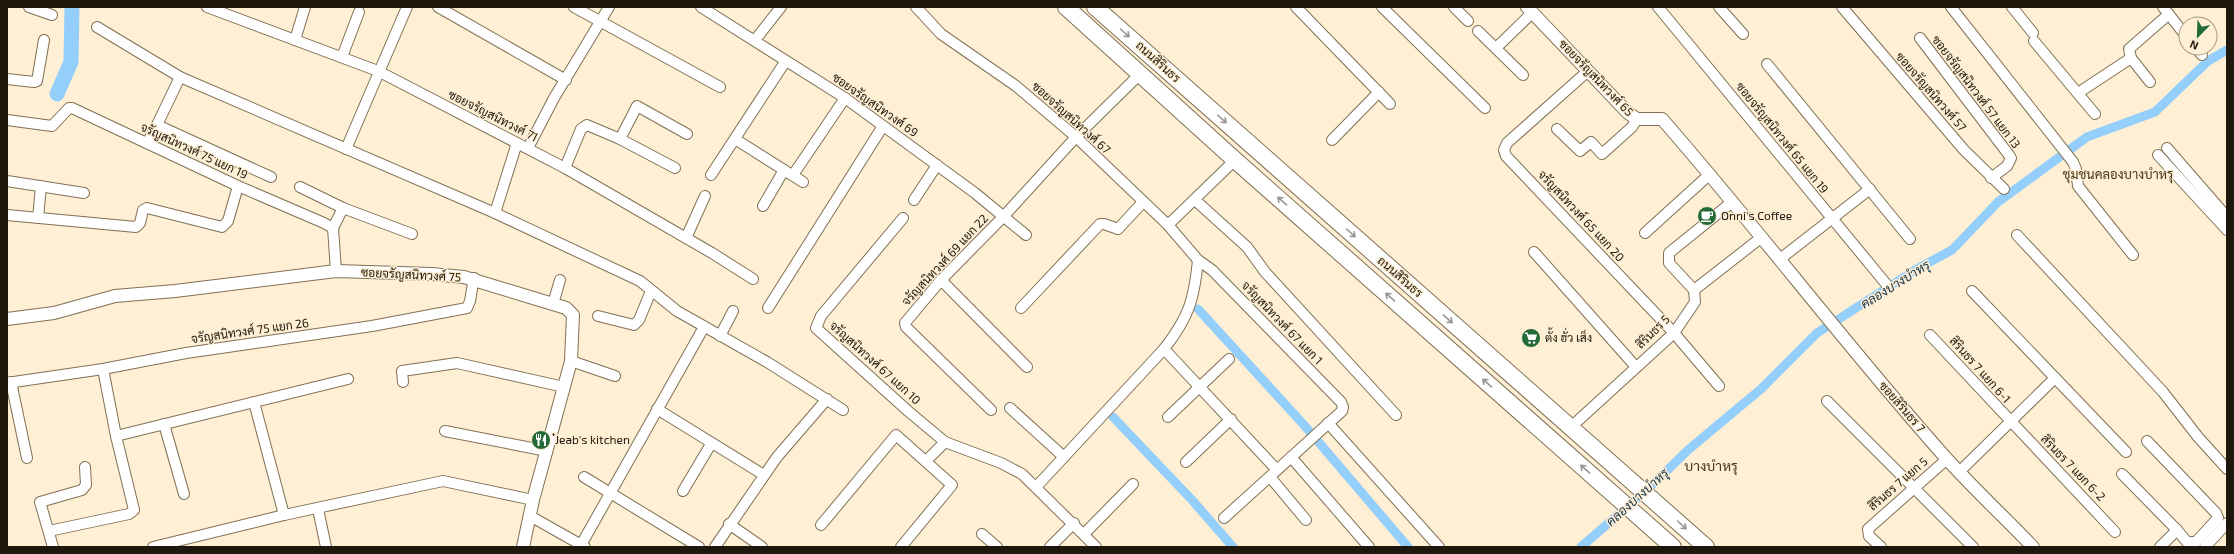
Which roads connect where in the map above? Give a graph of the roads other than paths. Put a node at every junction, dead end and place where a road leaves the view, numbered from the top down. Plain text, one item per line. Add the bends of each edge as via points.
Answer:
1 (29, 7) edge
2 (207, 7) edge
3 (305, 7) edge
4 (407, 7) edge
5 (438, 7) edge
6 (574, 7) edge
7 (609, 7) edge
8 (701, 7) edge
9 (781, 7) edge
10 (916, 7) edge
11 (1066, 7) edge
12 (1095, 7) edge
13 (1296, 7) edge
14 (1382, 7) edge
15 (1454, 7) edge
16 (1658, 7) edge
17 (1719, 7) edge
18 (1842, 7) edge
19 (1951, 7) edge
20 (2012, 7) edge
21 (1530, 10) edge
22 (2166, 11) edge
23 (358, 12) dead end
24 (52, 15) dead end
25 (1468, 21) dead end
26 (600, 23) junction
27 (2178, 26) edge
28 (97, 27) dead end
29 (1478, 31) dead end
30 (1743, 34) dead end
31 (1920, 38) dead end
32 (44, 40) dead end
33 (295, 40) junction
34 (755, 40) junction
35 (1496, 48) junction
36 (342, 57) junction
37 (2131, 58) junction
38 (785, 62) junction
39 (1767, 64) dead end
40 (378, 71) junction
41 (1588, 71) junction
42 (1140, 74) junction
43 (180, 76) junction
44 (1523, 76) dead end
45 (7, 79) edge
46 (566, 80) junction
47 (2150, 82) dead end
48 (720, 87) dead end
49 (1379, 92) junction
50 (2078, 93) junction
51 (845, 98) junction
52 (1390, 104) dead end
53 (1484, 108) dead end
54 (2095, 114) dead end
55 (1638, 119) junction
56 (7, 120) edge
57 (158, 125) junction
58 (883, 126) junction
59 (1557, 129) dead end
60 (687, 134) dead end
61 (1076, 137) junction
62 (620, 139) junction
63 (735, 139) junction
64 (1332, 140) dead end
65 (147, 143) junction
66 (517, 143) junction
67 (528, 148) junction
68 (2167, 148) dead end
69 (346, 149) junction
70 (2158, 155) dead end
71 (1235, 160) junction
72 (938, 165) junction
73 (565, 168) junction
74 (675, 168) dead end
75 (784, 170) junction
76 (1710, 174) junction
77 (712, 175) dead end
78 (793, 176) junction
79 (271, 177) dead end
80 (1991, 178) junction
81 (7, 181) edge
82 (803, 182) dead end
83 (41, 186) junction
84 (238, 186) junction
85 (300, 187) dead end
86 (1870, 189) junction
87 (2004, 189) dead end
88 (84, 193) dead end
89 (705, 196) dead end
90 (914, 200) dead end
91 (1195, 200) junction
92 (1315, 201) junction
93 (1143, 202) junction
94 (1732, 202) junction
95 (763, 206) dead end
96 (342, 208) junction
97 (1328, 212) junction
98 (495, 213) junction
99 (7, 215) edge
100 (1004, 216) junction
101 (1299, 216) junction
102 (2227, 217) edge
103 (38, 218) junction
104 (903, 218) dead end
105 (1832, 219) junction
106 (1168, 225) junction
107 (1311, 227) junction
108 (333, 228) junction
109 (2227, 230) edge
110 (1645, 233) dead end
111 (412, 234) dead end
112 (2017, 235) dead end
113 (1026, 236) dead end
114 (1762, 237) junction
115 (686, 238) junction
116 (1910, 239) dead end
117 (1534, 252) dead end
118 (2133, 255) dead end
119 (1780, 259) junction
120 (1198, 260) junction
121 (336, 271) junction
122 (474, 278) junction
123 (753, 279) dead end
124 (560, 280) dead end
125 (941, 280) junction
126 (1887, 285) dead end
127 (1694, 290) junction
128 (651, 291) junction
129 (1972, 291) dead end
130 (553, 304) junction
131 (768, 308) dead end
132 (1021, 308) dead end
133 (733, 311) dead end
134 (598, 316) dead end
135 (7, 319) edge
136 (704, 327) junction
137 (1674, 333) junction
138 (1930, 335) dead end
139 (720, 336) junction
140 (1164, 349) junction
141 (1229, 359) dead end
142 (571, 361) junction
143 (1027, 367) dead end
144 (1636, 367) junction
145 (103, 369) junction
146 (615, 376) dead end
147 (2056, 378) junction
148 (348, 379) dead end
149 (403, 382) dead end
150 (9, 383) edge
151 (1200, 386) junction
152 (1719, 386) dead end
153 (564, 387) junction
154 (827, 399) junction
155 (1827, 401) dead end
156 (254, 402) junction
157 (1010, 408) dead end
158 (657, 409) junction
159 (843, 410) dead end
160 (991, 410) dead end
161 (1396, 415) dead end
162 (1168, 417) dead end
163 (1231, 419) junction
164 (1328, 423) junction
165 (2010, 423) junction
166 (164, 424) junction
167 (1571, 428) junction
168 (446, 431) dead end
169 (116, 436) junction
170 (2147, 441) dead end
171 (945, 442) junction
172 (711, 444) junction
173 (546, 451) junction
174 (2126, 452) dead end
175 (1064, 457) junction
176 (1291, 457) junction
177 (27, 458) dead end
178 (1947, 459) junction
179 (926, 461) junction
180 (1186, 462) dead end
181 (85, 467) dead end
182 (2227, 469) edge
183 (1960, 472) junction
184 (1273, 474) junction
185 (2122, 474) dead end
186 (764, 475) junction
187 (584, 477) dead end
188 (1132, 484) dead end
189 (1037, 486) junction
190 (1915, 487) junction
191 (683, 491) dead end
192 (184, 494) dead end
193 (610, 494) junction
194 (533, 500) junction
195 (318, 509) junction
196 (284, 515) junction
197 (530, 516) junction
198 (1224, 518) dead end
199 (1306, 520) dead end
200 (1074, 523) junction
201 (2227, 523) edge
202 (729, 524) junction
203 (821, 525) dead end
204 (2176, 530) junction
205 (49, 531) junction
206 (2115, 532) dead end
207 (982, 534) dead end
208 (1084, 534) junction
209 (583, 546) edge
210 (53, 547) edge
211 (153, 547) edge
212 (326, 547) edge
213 (523, 547) edge
214 (699, 547) edge
215 (715, 547) edge
216 (762, 547) edge
217 (901, 547) edge
218 (997, 547) edge
219 (1050, 547) edge
220 (1096, 547) edge
221 (1369, 547) edge
222 (1439, 547) edge
223 (1673, 547) edge
224 (1706, 547) edge
225 (1881, 547) edge
226 (1973, 547) edge
227 (2033, 547) edge
228 (2160, 547) edge
229 (2205, 547) edge

1 - 24 street
2 - 33 street, ซอยจรัญสนิทวงศ์ 71
3 - 33 street
4 - 40 street
5 - 46 street
6 - 26 street
7 - 26 street
8 - 34 street, ซอยจรัญสนิทวงศ์ 69
9 - 34 street
10 - 61 street, ซอยจรัญสนิทวงศ์ 67 via 942,34 1016,86
11 - 42 main road, ถนนสิรินธร
12 -> 92 main road, ถนนสิรินธร
13 - 49 street
14 - 53 street
15 - 25 street
16 - 105 street, ซอยจรัญสนิทวงศ์ 65 แยก 19
17 - 30 street
18 - 80 street, ซอยจรัญสนิทวงศ์ 57
19 - 118 street via 2068,156 2076,169 2078,186
20 - 50 street
21 - 35 street
21 - 41 street, ซอยจรัญสนิทวงศ์ 65
22 - 27 street
22 - 37 street via 2129,49
23 - 36 street
26 - 46 street
26 - 48 street
28 - 43 street
29 - 35 street
31 - 80 street, ซอยจรัญสนิทวงศ์ 57 แยก 13 via 2009,154 2011,158 2007,166
32 - 45 street via 37,81
33 - 36 street, ซอยจรัญสนิทวงศ์ 71
34 - 38 street, ซอยจรัญสนิทวงศ์ 69
35 - 44 street
36 - 40 street, ซอยจรัญสนิทวงศ์ 71
37 - 47 street
37 - 50 street
38 - 51 street, ซอยจรัญสนิทวงศ์ 69
38 - 63 street
39 - 86 street
40 - 66 street, ซอยจรัญสนิทวงศ์ 71
40 - 69 street
41 - 55 street, ซอยจรัญสนิทวงศ์ 65 via 1628,113
41 - 137 street, จรัญสนิทวงศ์ 65 แยก 20 via 1507,143 1504,150 1506,156
42 - 61 street, จรัญสนิทวงศ์ 69 แยก 22
42 - 71 main road, ถนนสิรินธร
43 - 57 street
43 - 69 street
46 - 67 street
49 - 52 street
49 - 64 street
50 - 54 street
51 - 58 street, ซอยจรัญสนิทวงศ์ 69
51 - 78 street
55 - 59 street via 1602,154 1591,142 1580,152
55 - 76 street, ซอยจรัญสนิทวงศ์ 65 via 1662,119
56 - 65 street, จรัญสนิทวงศ์ 75 แยก 19 via 52,126 69,108 72,108
57 - 65 street
57 - 79 street
58 - 72 street, ซอยจรัญสนิทวงศ์ 69
58 - 131 street
60 - 62 street via 637,106
61 - 93 street, ซอยจรัญสนิทวงศ์ 67
61 - 100 street, จรัญสนิทวงศ์ 69 แยก 22
62 - 73 street via 585,125
62 - 74 street
63 - 75 street
63 - 77 street
65 - 84 street, จรัญสนิทวงศ์ 75 แยก 19
66 - 67 street, ซอยจรัญสนิทวงศ์ 71
66 - 98 street
67 - 73 street, ซอยจรัญสนิทวงศ์ 71
68 - 102 street
69 - 98 street
70 - 109 street
71 - 91 street
101 -> 71 main road, ถนนสิรินธร
72 - 90 street
72 - 100 street, ซอยจรัญสนิทวงศ์ 69
73 - 115 street, ซอยจรัญสนิทวงศ์ 71
75 - 78 street
75 - 95 street
76 - 94 street, ซอยจรัญสนิทวงศ์ 65
76 - 110 street
78 - 82 street
80 - 87 street, ซอยจรัญสนิทวงศ์ 57
81 - 83 street
83 - 88 street
83 - 103 street
84 - 103 street via 228,221 222,227 147,208 143,210 136,226
84 - 108 street, จรัญสนิทวงศ์ 75 แยก 19
85 - 96 street
86 - 105 street
86 - 116 street
89 - 115 street
91 - 106 street
91 - 161 street via 1248,247 1265,272
92 - 97 main road, ถนนสิรินธร
92 - 101 main road
93 - 106 street, ซอยจรัญสนิทวงศ์ 67
93 - 132 street via 1118,229 1100,224
94 - 114 street, ซอยจรัญสนิทวงศ์ 65
94 - 127 street via 1669,253 1669,263
96 - 108 street
96 - 111 street
97 - 107 main road
97 -> 167 main road, ถนนสิรินธร
98 - 128 street via 640,281
99 - 103 street
100 - 113 street, ซอยจรัญสนิทวงศ์ 69
100 - 125 street, จรัญสนิทวงศ์ 69 แยก 22
101 - 107 main road, ถนนสิรินธร
104 - 171 street, จรัญสนิทวงศ์ 67 แยก 10 via 821,316 816,328
105 - 119 street
105 - 126 street, ซอยจรัญสนิทวงศ์ 65 แยก 19
106 - 120 street, ซอยจรัญสนิทวงศ์ 67
223 -> 107 main road, ถนนสิรินธร
108 - 121 street
112 - 182 street via 2163,392
114 - 119 street, ซอยจรัญสนิทวงศ์ 65
114 - 127 street
115 - 123 street, ซอยจรัญสนิทวงศ์ 71
117 - 144 street
119 - 178 street, ซอยสิรินธร 7 via 1837,331
120 - 140 street via 1195,292 1186,318
120 - 164 street, จรัญสนิทวงศ์ 67 แยก 1 via 1212,270 1341,402 1342,411
121 - 122 street, ซอยจรัญสนิทวงศ์ 75
121 - 135 street, ซอยจรัญสนิทวงศ์ 75 via 115,296 54,313
122 - 130 street, ซอยจรัญสนิทวงศ์ 75
122 - 145 street, จรัญสนิทวงศ์ 75 แยก 26 via 467,308 372,326 186,353
124 - 130 street
125 - 143 street
125 - 160 street, จรัญสนิทวงศ์ 69 แยก 22 via 905,323 906,327
127 - 137 street, สิรินธร 5 via 1695,302
128 - 134 street via 639,320 634,325
128 - 136 street
129 - 147 street
130 - 142 street, ซอยจรัญสนิทวงศ์ 75 via 569,310 573,315
133 - 139 street
136 - 139 street
136 - 158 street
137 - 144 street, สิรินธร 5
137 - 152 street, จรัญสนิทวงศ์ 65 แยก 20
138 - 165 street, สิรินธร 7 แยก 6-1
139 - 154 street
140 - 151 street
140 - 175 street
141 - 151 street
142 - 146 street
142 - 153 street, ซอยจรัญสนิทวงศ์ 75
144 - 167 street, สิรินธร 5
145 - 150 street, จรัญสนิทวงศ์ 75 แยก 26
145 - 169 street
147 - 165 street
147 - 174 street
148 - 156 street
149 - 153 street via 402,371 456,363
150 - 177 street
151 - 162 street
151 - 163 street
153 - 173 street, ซอยจรัญสนิทวงศ์ 75
154 - 159 street
154 - 186 street
155 - 190 street
156 - 166 street
156 - 196 street
157 - 175 street
158 - 172 street
158 - 193 street
163 - 180 street
163 - 184 street
164 - 176 street
164 - 222 street
165 - 183 street
165 - 206 street, สิรินธร 7 แยก 6-2
166 - 169 street
166 - 192 street
167 -> 224 main road, ถนนสิรินธร
168 - 173 street
169 - 205 street via 135,507 133,512
170 - 204 street via 2218,518 2196,542 2187,542
171 - 179 street
171 - 189 street, จรัญสนิทวงศ์ 67 แยก 10 via 1001,462
172 - 186 street
172 - 191 street
173 - 194 street, ซอยจรัญสนิทวงศ์ 75
175 - 189 street
176 - 184 street
176 - 221 street
178 - 183 street, ซอยสิรินธร 7
178 - 190 street, สิรินธร 7 แยก 5
179 - 203 street via 894,435
179 - 217 street via 952,485
181 - 205 street via 86,485 82,490 40,502
183 - 227 street, ซอยสิรินธร 7
184 - 198 street
184 - 199 street
185 - 204 street
186 - 202 street
187 - 193 street
188 - 208 street
189 - 200 street, จรัญสนิทวงศ์ 67 แยก 10
190 - 225 street, สิรินธร 7 แยก 5 via 1868,529 1869,536
190 - 226 street
193 - 209 street
193 - 214 street
194 - 195 street via 443,481
194 - 197 street, ซอยจรัญสนิทวงศ์ 75
195 - 196 street
195 - 212 street
196 - 211 street
197 - 209 street
197 - 213 street, ซอยจรัญสนิทวงศ์ 75
200 - 208 street, จรัญสนิทวงศ์ 67 แยก 10
200 - 219 street
201 - 229 street
202 - 215 street
202 - 216 street
204 - 228 street
205 - 210 street
207 - 218 street
208 - 220 street, จรัญสนิทวงศ์ 67 แยก 10

